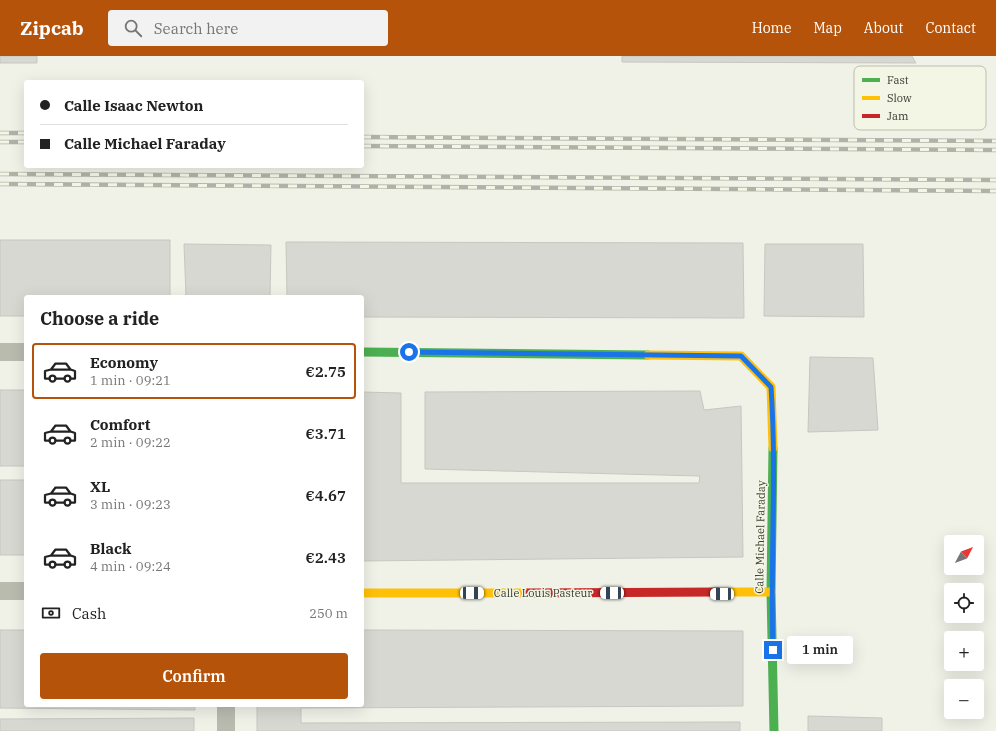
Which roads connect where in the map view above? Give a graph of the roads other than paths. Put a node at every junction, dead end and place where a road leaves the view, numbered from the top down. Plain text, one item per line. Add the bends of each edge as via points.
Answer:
1 (0, 352) edge
2 (24, 352) edge
3 (364, 352) edge
4 (0, 591) edge
5 (24, 591) edge
6 (771, 592) junction
7 (364, 593) edge
8 (226, 707) edge
9 (226, 731) edge
10 (774, 731) edge

1 - 2 street
3 - 6 street, Calle Michael Faraday via 741,356 771,387
4 - 5 street
6 - 7 street, Calle Louis Pasteur
6 - 10 street, Calle Michael Faraday
8 - 9 street

